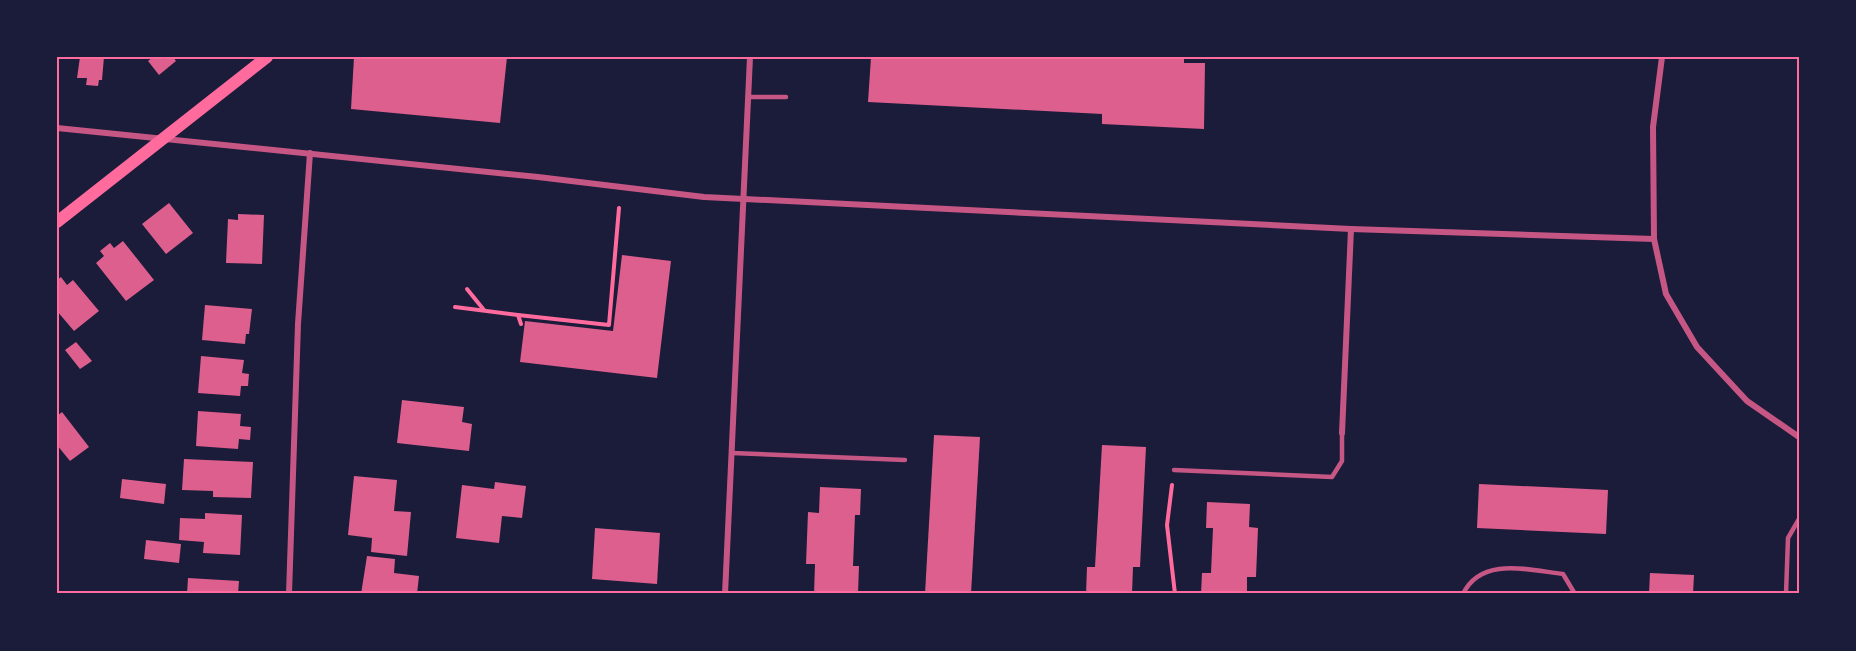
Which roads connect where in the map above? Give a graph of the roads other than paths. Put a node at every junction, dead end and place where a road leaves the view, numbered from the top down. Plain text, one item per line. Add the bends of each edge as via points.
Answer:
1 (267, 57) edge
2 (750, 57) edge
3 (1662, 57) edge
4 (748, 97) junction
5 (786, 97) dead end
6 (57, 128) edge
7 (161, 140) junction
8 (310, 153) junction
9 (743, 200) junction
10 (57, 222) edge
11 (1351, 230) junction
12 (1654, 239) junction
13 (1342, 433) joint
14 (1799, 437) edge
15 (732, 453) junction
16 (904, 460) dead end
17 (1174, 470) road end
18 (1799, 519) edge
19 (289, 594) edge
20 (725, 594) edge
21 (1462, 594) edge
22 (1575, 594) edge
23 (1786, 594) edge

1 - 7 main road
2 - 4 street
3 - 12 street via 1653,127
4 - 5 lane
4 - 9 street
6 - 7 street
7 - 8 street
7 - 10 main road
8 - 9 street
8 - 19 street via 298,324
9 - 11 street
9 - 15 street
11 - 12 street
11 - 13 street
12 - 14 street via 1666,294 1697,347 1747,401
13 - 17 lane via 1342,461 1332,477
15 - 16 lane
15 - 20 street
18 - 23 lane via 1788,538
21 - 22 lane via 1468,582 1501,566 1563,574

